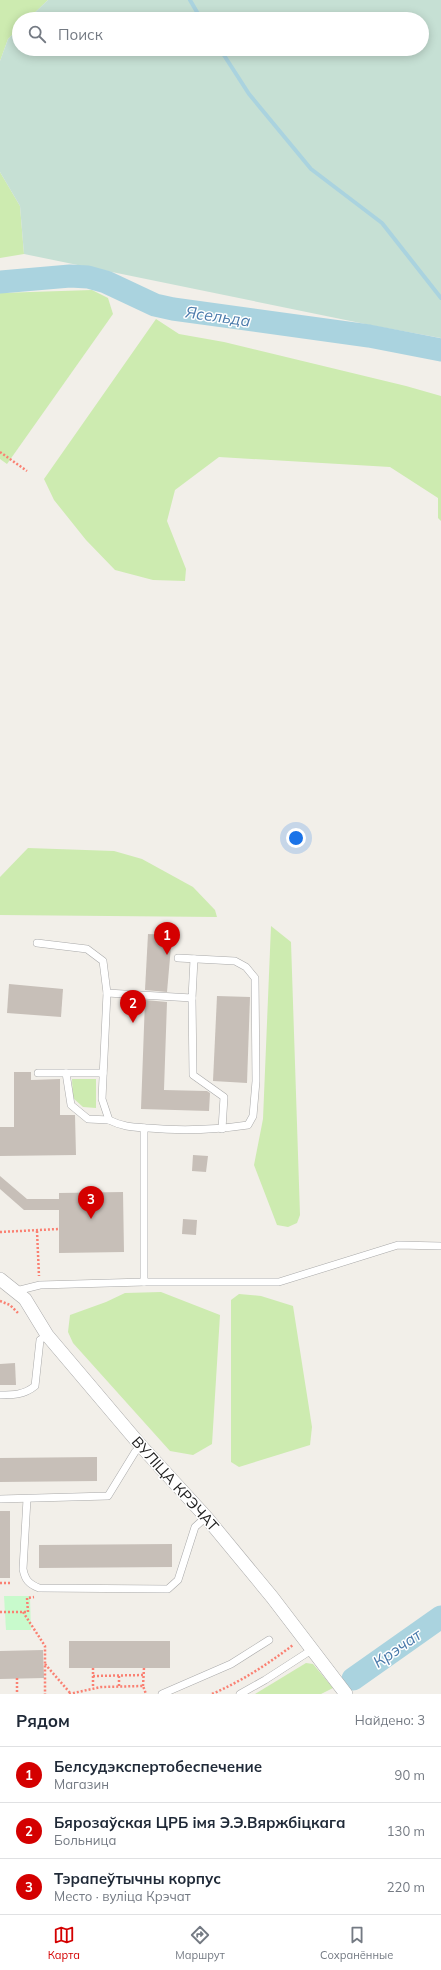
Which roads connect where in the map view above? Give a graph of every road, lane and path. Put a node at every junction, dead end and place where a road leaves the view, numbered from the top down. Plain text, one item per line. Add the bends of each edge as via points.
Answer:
1 (0, 452) edge
2 (26, 471) dead end
3 (37, 943) dead end
4 (178, 958) dead end
5 (194, 959) junction
6 (107, 993) junction
7 (192, 998) junction
8 (38, 1072) dead end
9 (66, 1073) junction
10 (103, 1074) junction
11 (110, 1120) junction
12 (144, 1128) junction
13 (222, 1129) junction
14 (59, 1229) dead end
15 (37, 1230) junction
16 (0, 1232) edge
17 (441, 1246) edge
18 (0, 1279) edge
19 (144, 1282) junction
20 (40, 1285) junction
21 (16, 1291) junction
22 (47, 1336) junction
23 (0, 1395) edge
24 (141, 1446) junction
25 (0, 1499) edge
26 (27, 1499) junction
27 (206, 1516) junction
28 (0, 1583) edge
29 (11, 1583) dead end
30 (35, 1597) dead end
31 (0, 1612) edge
32 (23, 1612) junction
33 (304, 1637) junction
34 (269, 1640) dead end
35 (312, 1649) junction
36 (45, 1664) junction
37 (93, 1668) dead end
38 (144, 1668) dead end
39 (144, 1675) junction
40 (93, 1676) junction
41 (119, 1676) junction
42 (17, 1678) dead end
43 (119, 1686) junction
44 (143, 1686) junction
45 (93, 1688) junction
46 (17, 1694) edge
47 (45, 1694) edge
48 (70, 1694) edge
49 (146, 1694) edge
50 (162, 1694) edge
51 (212, 1694) edge
52 (240, 1694) edge
53 (346, 1694) edge

1 - 2 path
3 - 6 lane via 87,949 103,961
4 - 5 lane
5 - 7 lane
5 - 13 lane via 234,961 246,967 255,978 256,1081 253,1116 248,1125
6 - 7 lane
6 - 10 lane
7 - 13 lane via 193,1075 224,1097
8 - 9 lane
9 - 10 lane
9 - 11 lane via 71,1105 88,1119
10 - 11 lane via 102,1099
11 - 12 lane via 120,1126
12 - 13 lane via 183,1131
12 - 19 lane
14 - 15 path
15 - 16 path
15 - 20 path
17 - 19 lane via 398,1245 279,1282
18 - 21 street, ВУЛІЦА КРЭЧАТ
19 - 20 lane
20 - 21 lane
21 - 22 street, ВУЛІЦА КРЭЧАТ via 28,1302
22 - 23 lane via 40,1340 35,1386 19,1394
22 - 24 street, ВУЛІЦА КРЭЧАТ
24 - 26 lane via 108,1496
24 - 27 street, ВУЛІЦА КРЭЧАТ
25 - 26 lane
26 - 27 lane via 23,1569 25,1578 31,1585 39,1588 168,1589 178,1580 195,1527
27 - 33 street, ВУЛІЦА КРЭЧАТ
28 - 29 path
30 - 32 path via 28,1598 28,1612
31 - 32 path
32 - 36 path via 45,1646
33 - 35 street, ВУЛІЦА КРЭЧАТ
33 - 51 path via 232,1686
34 - 50 lane via 232,1664
35 - 52 lane
35 - 53 street, ВУЛІЦА КРЭЧАТ
36 - 47 path
36 - 48 path
37 - 40 path
38 - 39 path
39 - 41 path
39 - 44 path
40 - 41 path
40 - 45 path
41 - 43 path
42 - 46 path
43 - 44 path
43 - 45 path
44 - 49 path
45 - 48 path

